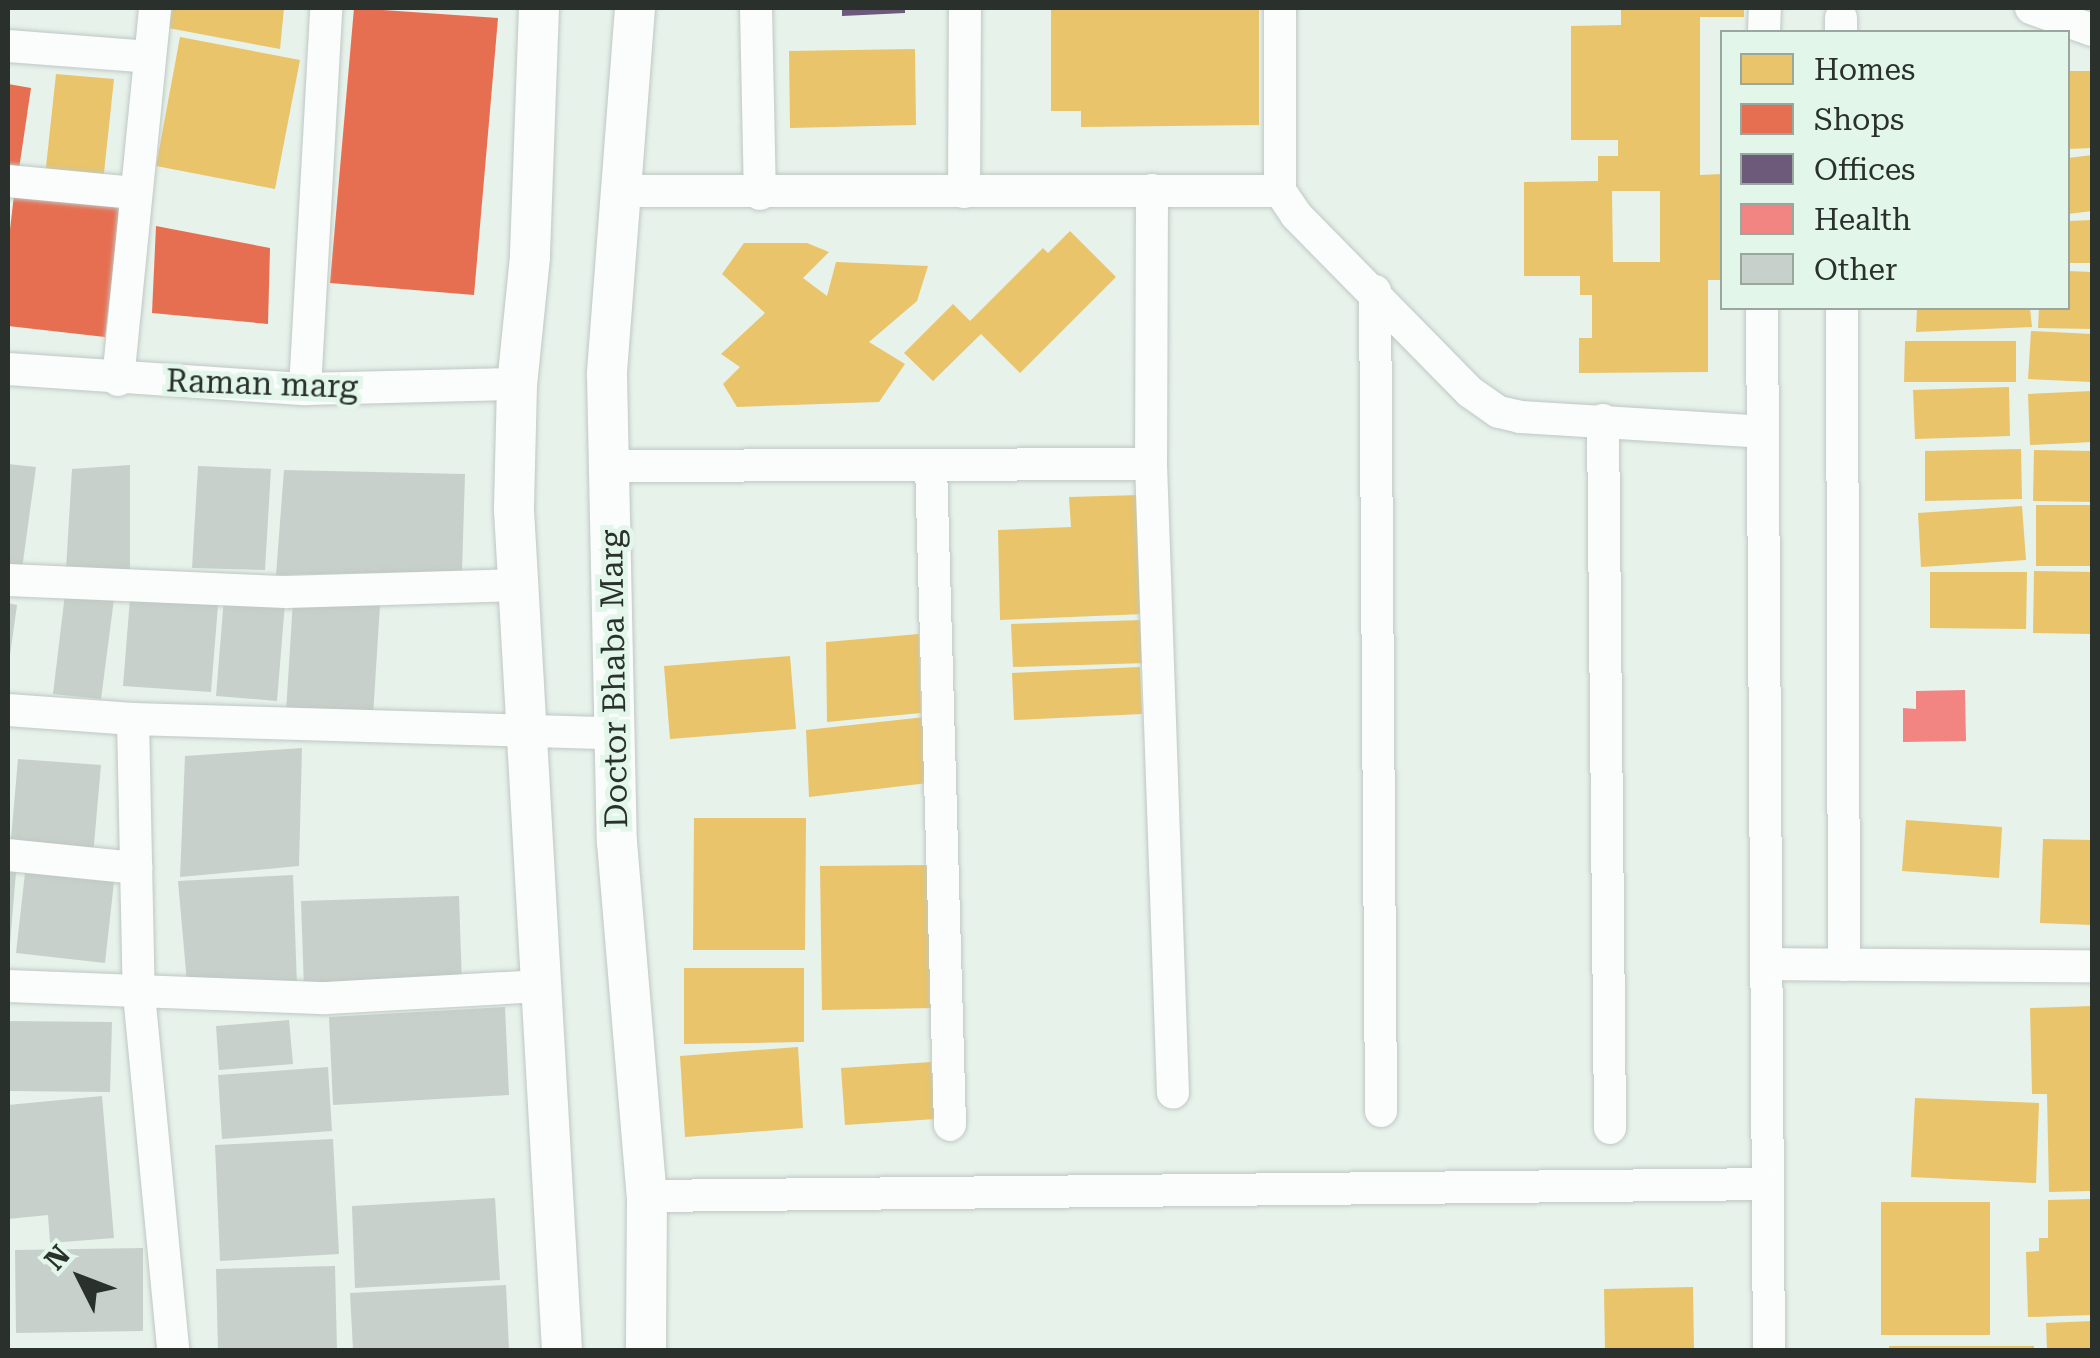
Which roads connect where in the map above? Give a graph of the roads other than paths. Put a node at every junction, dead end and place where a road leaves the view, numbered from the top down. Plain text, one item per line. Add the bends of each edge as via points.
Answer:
1 (155, 8) edge
2 (326, 8) edge
3 (540, 8) edge
4 (636, 8) edge
5 (756, 8) edge
6 (965, 8) edge
7 (1280, 8) edge
8 (2032, 8) edge
9 (2092, 30) edge
10 (8, 46) edge
11 (150, 57) junction
12 (8, 181) edge
13 (1152, 190) junction
14 (618, 191) junction
15 (1280, 191) junction
16 (964, 192) junction
17 (134, 194) junction
18 (760, 194) junction
19 (1374, 291) junction
20 (1762, 310) edge
21 (1842, 310) edge
22 (8, 369) edge
23 (118, 380) junction
24 (517, 384) junction
25 (305, 389) junction
26 (1603, 420) junction
27 (1763, 432) junction
28 (931, 464) junction
29 (1151, 464) junction
30 (612, 466) junction
31 (8, 580) edge
32 (519, 584) junction
33 (8, 710) edge
34 (133, 719) junction
35 (529, 729) junction
36 (618, 732) junction
37 (8, 855) edge
38 (136, 868) junction
39 (1766, 964) junction
40 (1844, 965) junction
41 (2092, 966) edge
42 (8, 986) edge
43 (543, 986) junction
44 (139, 994) junction
45 (1173, 1094) dead end
46 (1381, 1111) dead end
47 (950, 1125) dead end
48 (1610, 1128) dead end
49 (1767, 1184) junction
50 (646, 1196) junction
51 (173, 1350) edge
52 (562, 1350) edge
53 (646, 1350) edge
54 (1768, 1350) edge

1 - 11 street
2 - 25 street
3 - 24 street via 530,257
4 - 14 street, Doctor Bhaba Marg
5 - 18 street
6 - 16 street
7 - 15 street
8 - 9 street
10 - 11 street
11 - 17 street
12 - 17 street
13 - 15 street
13 - 16 street
13 - 29 street
14 - 18 street
14 - 30 street, Doctor Bhaba Marg via 608,375
15 - 19 street
16 - 18 street
17 - 23 street
19 - 26 street via 1485,404 1520,417
19 - 46 street
20 - 27 street
21 - 40 street
22 - 23 street, Raman marg
23 - 25 street, Raman marg
24 - 25 street, Raman marg
24 - 32 street
26 - 27 street
26 - 48 street
27 - 39 street
28 - 29 street
28 - 30 street
28 - 47 street
29 - 45 street
30 - 36 street, Doctor Bhaba Marg
31 - 32 street via 286,592
32 - 35 street
33 - 34 street
34 - 35 street
34 - 38 street
35 - 36 street
35 - 43 street
36 - 50 street, Doctor Bhaba Marg via 616,842
37 - 38 street
38 - 44 street
39 - 40 street
39 - 49 street
40 - 41 street
42 - 44 street
43 - 44 street via 326,998
43 - 52 street
44 - 51 street
49 - 50 street
49 - 54 street
50 - 53 street, Doctor Bhaba Marg

